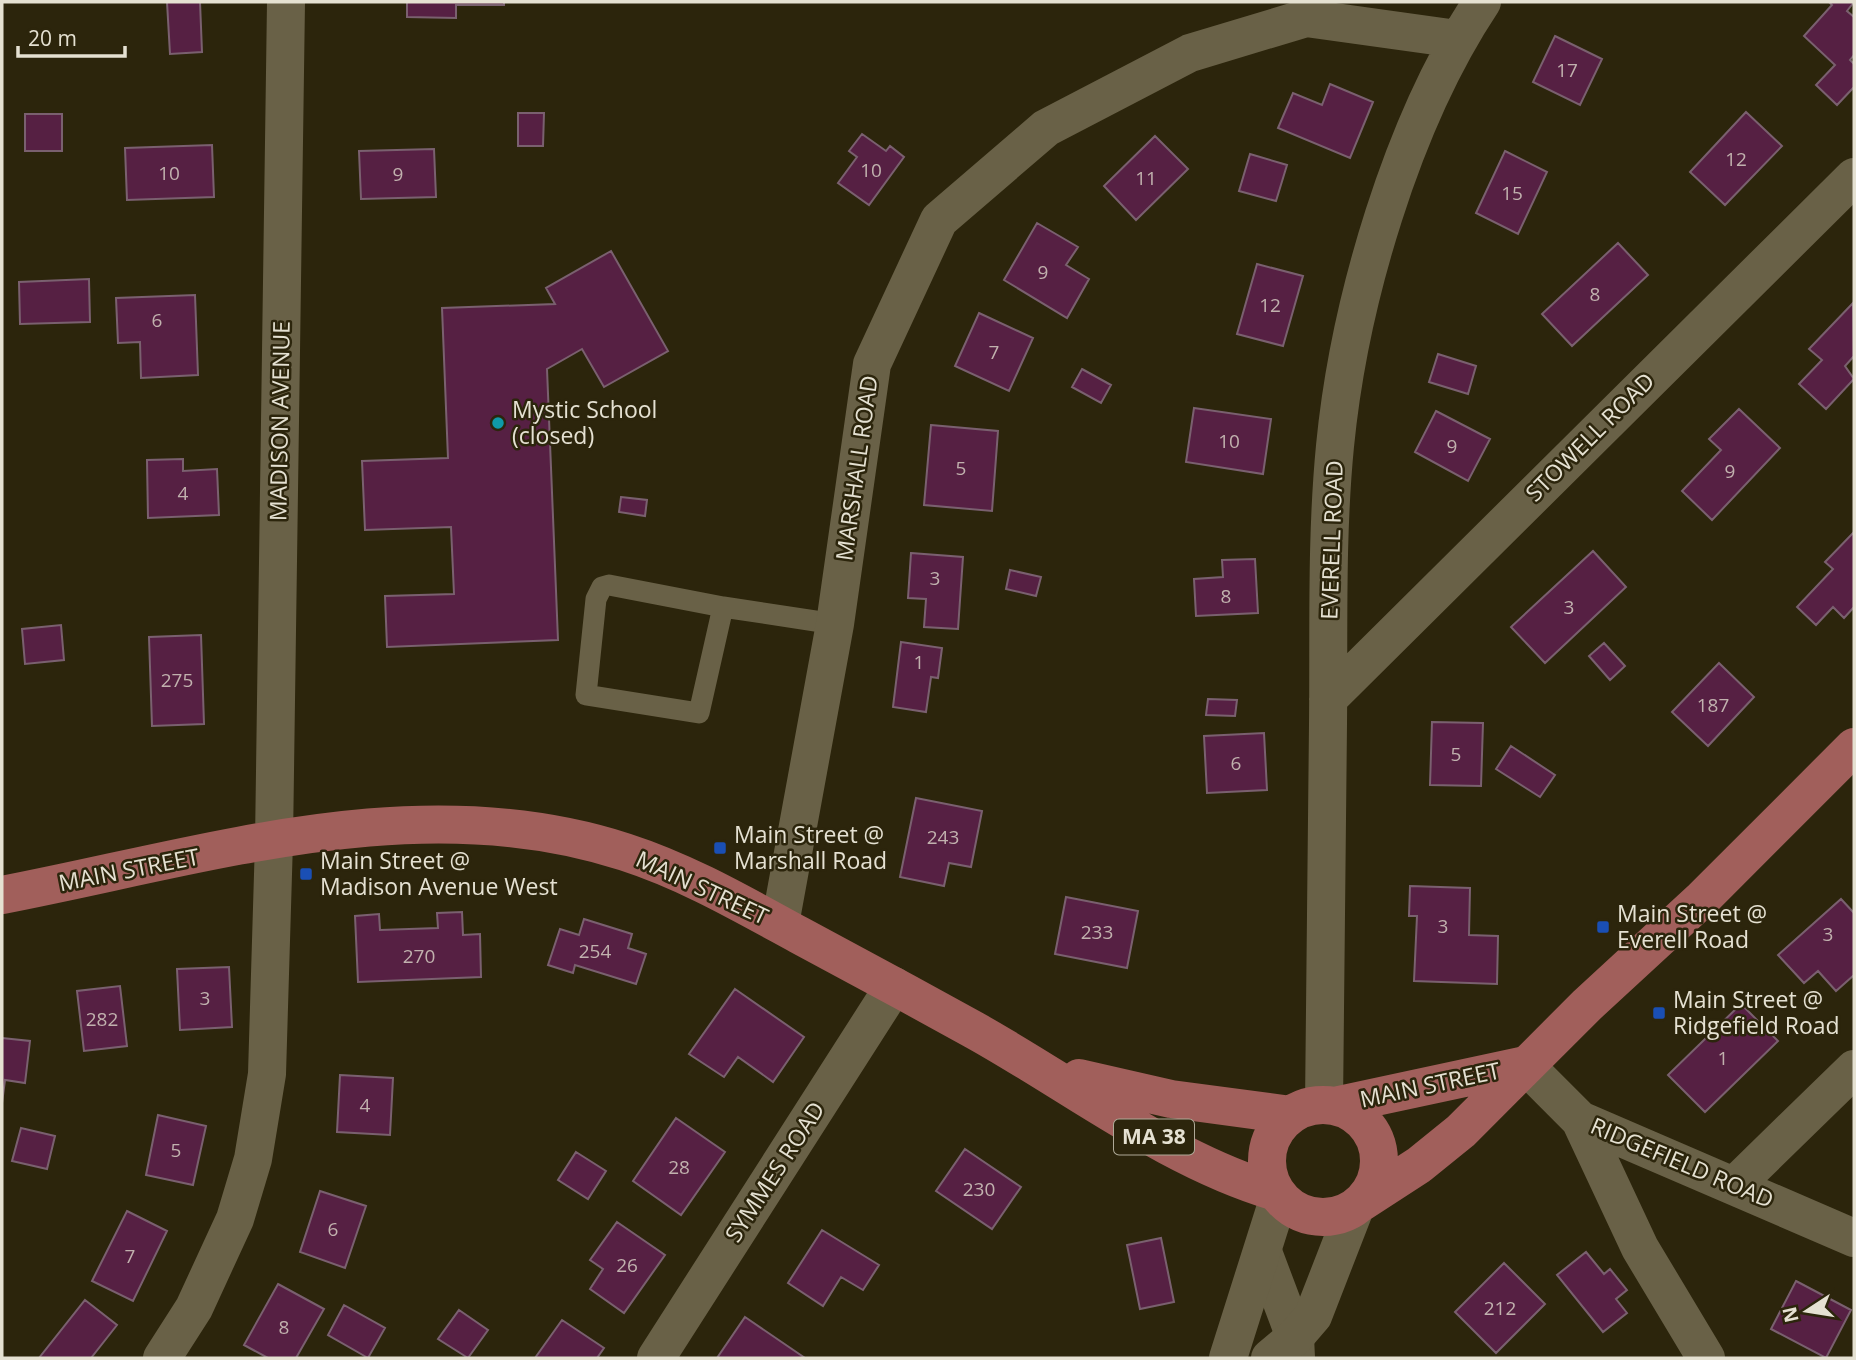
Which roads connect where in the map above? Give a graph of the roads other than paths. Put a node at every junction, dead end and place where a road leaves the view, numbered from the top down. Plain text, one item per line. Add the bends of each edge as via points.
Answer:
1 (286, 2) edge
2 (1482, 2) edge
3 (1457, 39) junction
4 (1854, 177) edge
5 (723, 607) junction
6 (835, 624) junction
7 (1328, 699) junction
8 (1854, 747) edge
9 (274, 841) junction
10 (2, 895) edge
11 (780, 924) junction
12 (894, 986) junction
13 (1525, 1065) junction
14 (1039, 1066) junction
15 (1854, 1069) edge
16 (1316, 1109) junction
17 (1580, 1120) junction
18 (1735, 1185) junction
19 (1278, 1194) junction
20 (1359, 1205) junction
21 (1854, 1238) edge
22 (1263, 1252) junction
23 (1287, 1351) edge
24 (162, 1358) edge
25 (656, 1358) edge
26 (1228, 1358) edge
27 (1706, 1358) edge

1 - 9 street, MADISON AVENUE
2 - 3 street, EVERELL ROAD
3 - 6 street, MARSHALL ROAD via 1306,18 1191,53 1046,128 939,220 872,364
3 - 7 street, EVERELL ROAD via 1416,131 1376,243 1346,371 1331,510
4 - 7 street, STOWELL ROAD
5 - 5 lane via 618,585 603,587 596,599 586,695 699,713
5 - 6 lane
6 - 11 street, MARSHALL ROAD
7 - 16 street, EVERELL ROAD
8 - 13 main road, MAIN STREET / MA 38 via 1702,899
9 - 10 main road, MAIN STREET / MA 38
9 - 11 main road, MAIN STREET / MA 38 via 360,828 438,823 517,828 646,859 698,880
9 - 24 street, MADISON AVENUE via 269,1046 255,1150 235,1219 210,1277
11 - 12 main road, MAIN STREET / MA 38
12 - 14 main road, MAIN STREET / MA 38
12 - 25 street, SYMMES ROAD
13 - 16 main road, MAIN STREET / MA 38
13 - 17 street, RIDGEFIELD ROAD
13 - 20 main road, MAIN STREET / MA 38 via 1443,1147
14 - 16 main road, MAIN STREET / MA 38 via 1141,1093
14 - 19 main road, MAIN STREET / MA 38 via 1193,1161
15 - 18 street
16 - 19 main road via 1279,1126 1268,1151 1268,1175
16 - 20 main road via 1348,1110 1364,1123 1379,1151 1378,1172
17 - 18 street, RIDGEFIELD ROAD
17 - 27 street via 1640,1248
18 - 21 street, RIDGEFIELD ROAD
19 - 20 main road, MA 38 via 1295,1210 1321,1218 1336,1217
19 - 22 street
20 - 23 street via 1320,1303
22 - 23 street
22 - 26 street

